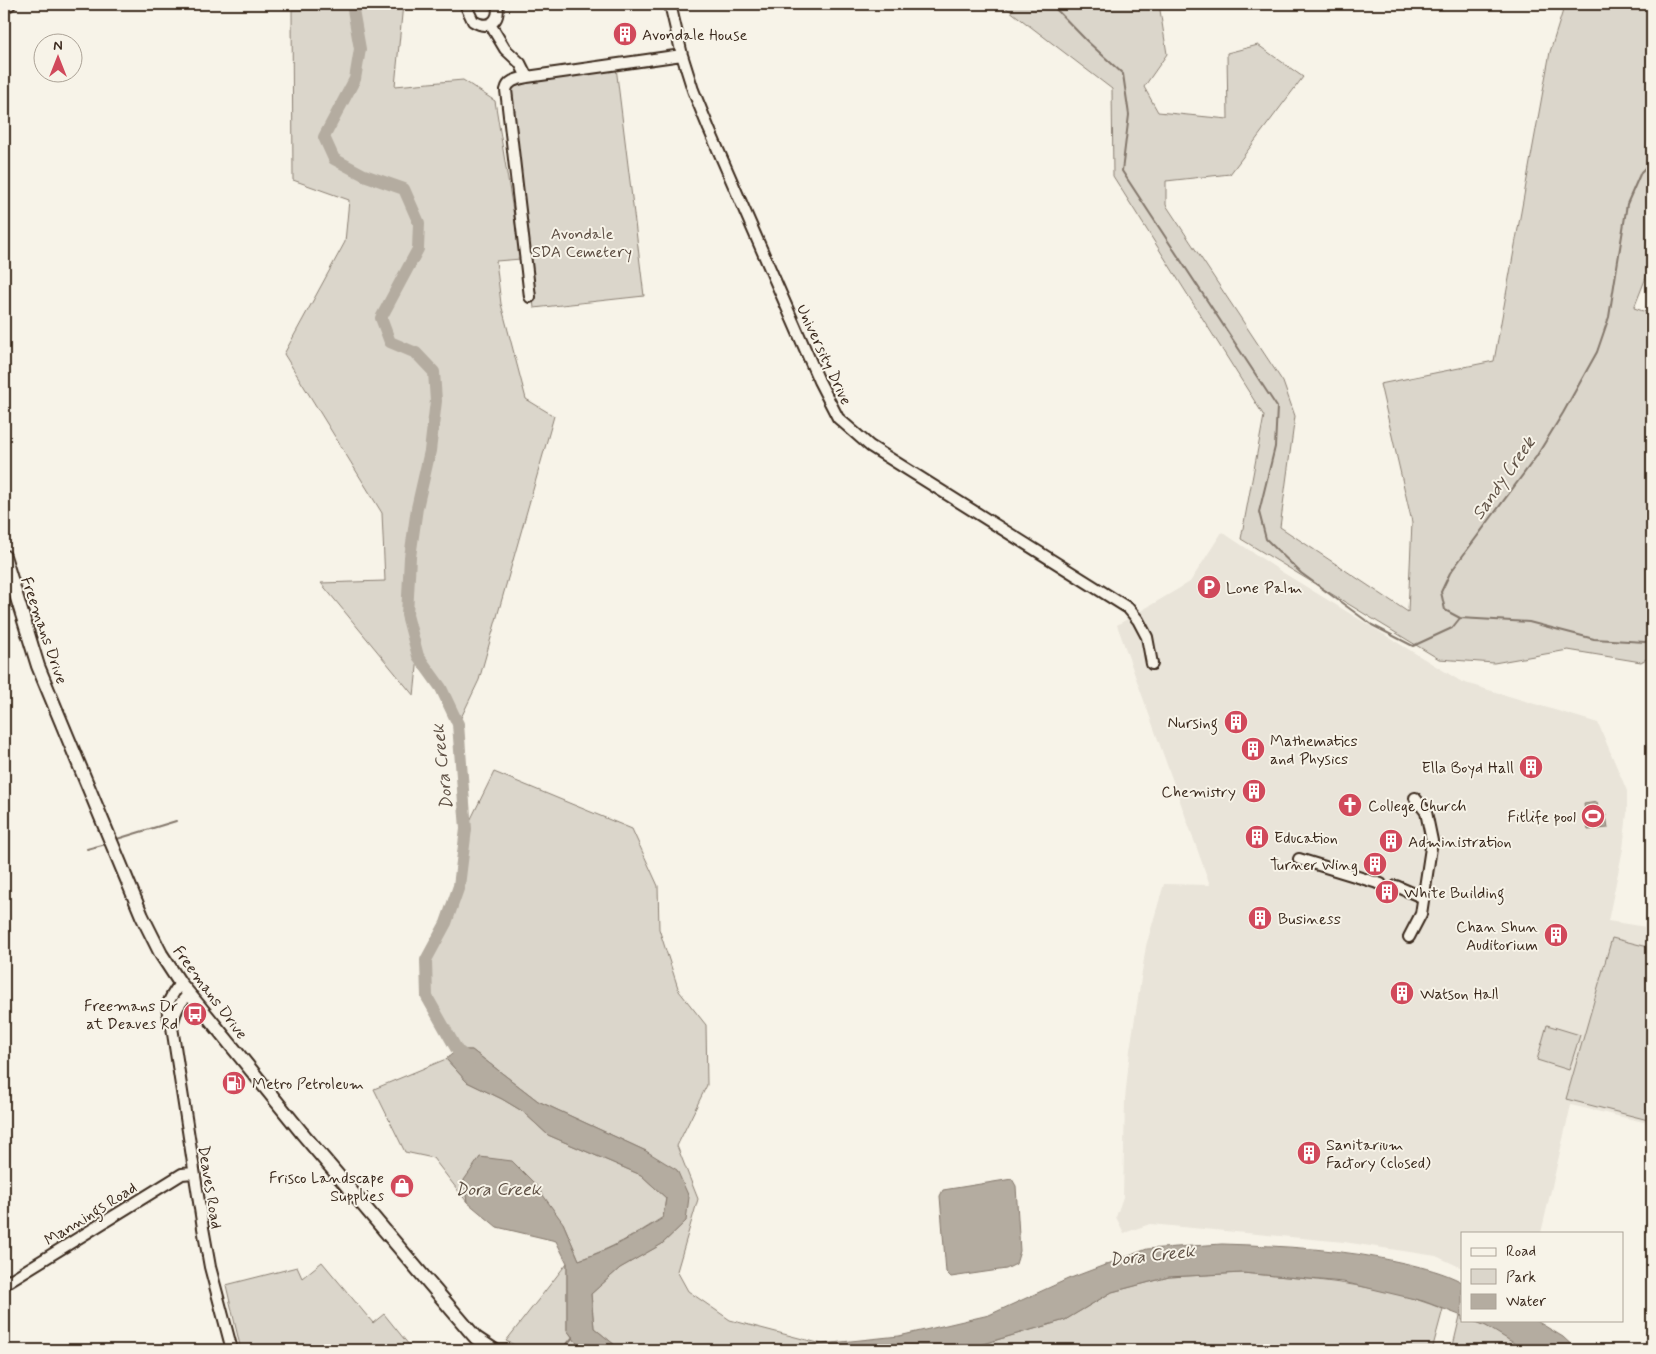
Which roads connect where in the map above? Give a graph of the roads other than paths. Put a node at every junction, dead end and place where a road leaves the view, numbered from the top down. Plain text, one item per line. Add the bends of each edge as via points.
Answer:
1 (8, 4) edge
2 (465, 4) edge
3 (497, 4) edge
4 (670, 4) edge
5 (4, 7) edge
6 (490, 24) junction
7 (682, 55) junction
8 (527, 77) junction
9 (530, 297) dead end
10 (4, 556) edge
11 (1152, 664) dead end
12 (1415, 798) dead end
13 (1299, 859) dead end
14 (1381, 884) dead end
15 (1396, 886) dead end
16 (1424, 898) junction
17 (1409, 937) dead end
18 (180, 983) junction
19 (189, 994) junction
20 (172, 1027) junction
21 (193, 1173) junction
22 (4, 1284) edge
23 (232, 1350) edge
24 (494, 1350) edge

1 - 5 main road
2 - 6 street via 473,21
3 - 6 street via 497,18
4 - 7 street, University Drive
6 - 8 street
7 - 8 street
7 - 11 street, University Drive via 709,130 785,306 838,418 870,446 1128,608 1148,637
8 - 9 street via 511,81 506,90
10 - 18 main road, Freemans Drive via 38,666 142,916
12 - 16 street via 1426,812 1432,841
13 - 14 street
15 - 16 street
16 - 17 street via 1422,914
18 - 19 main road, Freemans Drive
18 - 20 street, Deaves Road via 166,1010
19 - 20 street, Deaves Road via 179,1003
19 - 24 main road, Freemans Drive via 413,1265 476,1338
20 - 21 street, Deaves Road
21 - 22 street, Mannings Road via 182,1174
21 - 23 street, Deaves Road via 210,1267

